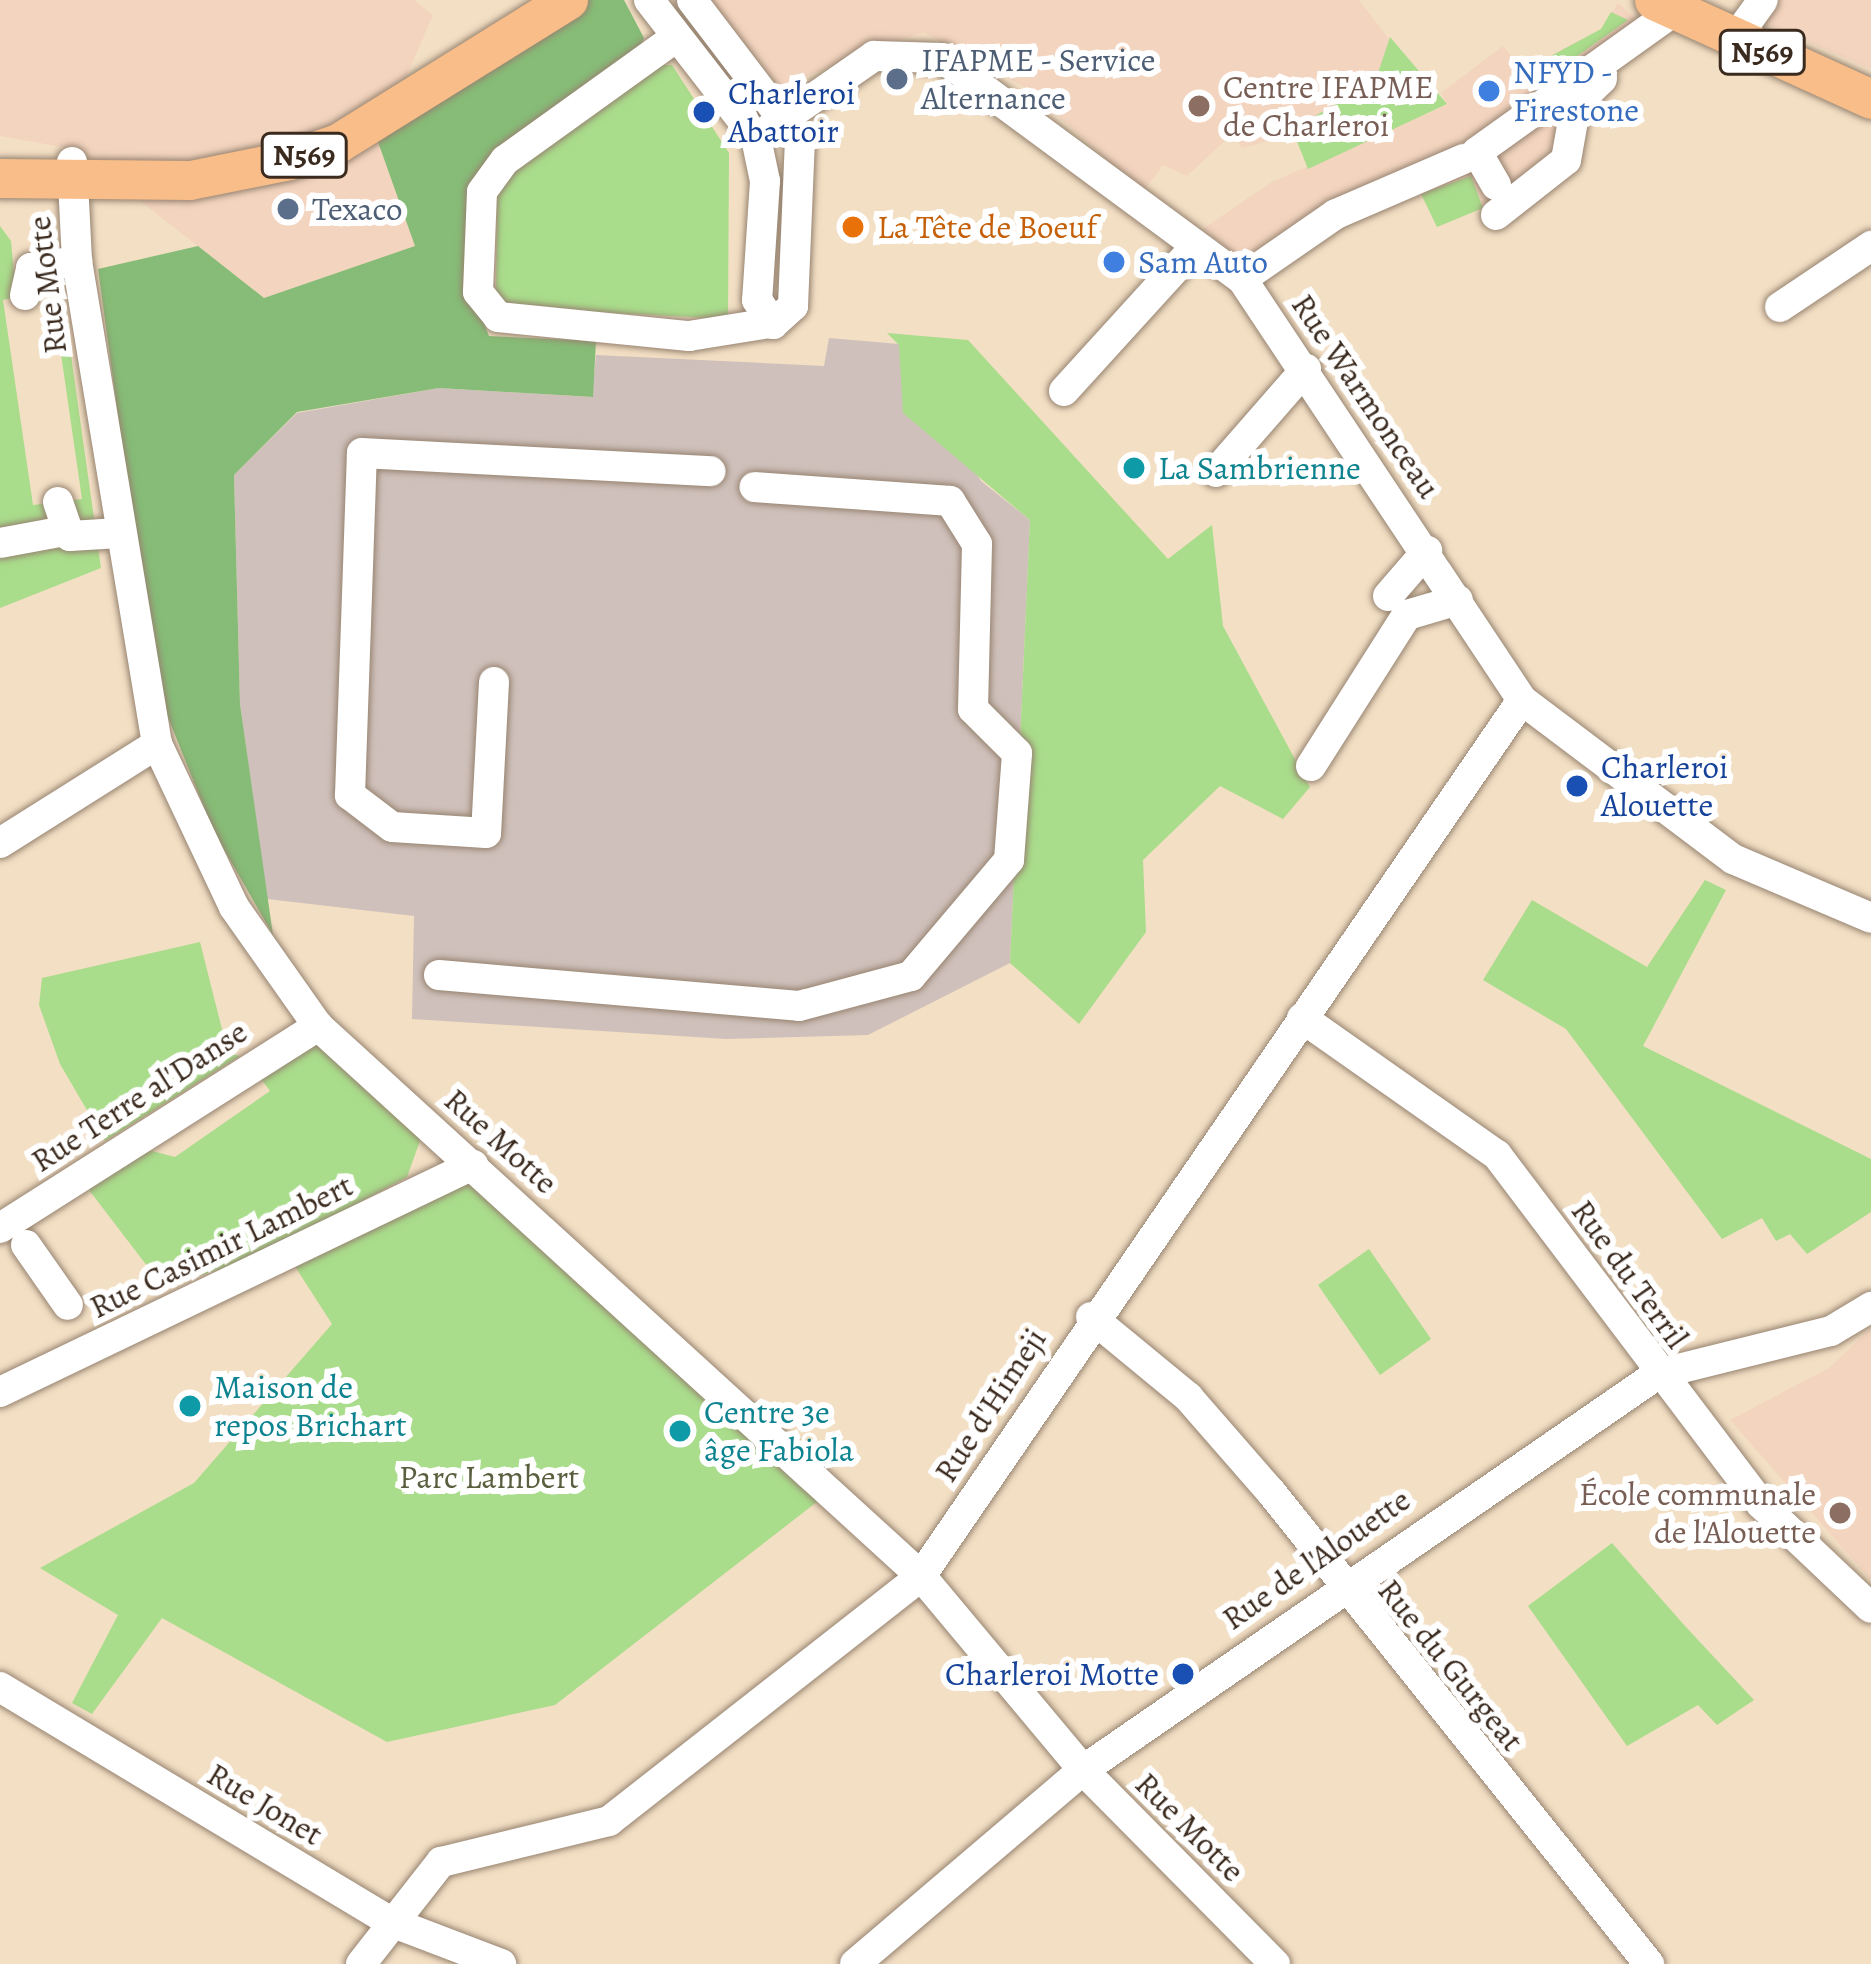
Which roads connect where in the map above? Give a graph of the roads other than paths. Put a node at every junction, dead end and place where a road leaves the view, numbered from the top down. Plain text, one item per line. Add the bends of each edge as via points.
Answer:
1 (526, 0) edge
2 (568, 0) edge
3 (649, 0) edge
4 (692, 0) edge
5 (1763, 0) edge
6 (1665, 5) edge
7 (675, 38) junction
8 (1734, 40) junction
9 (1628, 41) junction
10 (1871, 99) edge
11 (784, 115) junction
12 (756, 138) junction
13 (0, 157) edge
14 (1464, 159) dead end
15 (72, 174) junction
16 (0, 178) edge
17 (1871, 246) edge
18 (1193, 248) junction
19 (77, 261) junction
20 (1243, 279) junction
21 (25, 296) dead end
22 (1780, 307) dead end
23 (770, 323) junction
24 (1306, 369) junction
25 (1064, 391) dead end
26 (711, 471) dead end
27 (1216, 472) dead end
28 (755, 487) dead end
29 (119, 532) junction
30 (0, 543) edge
31 (1426, 550) junction
32 (1388, 596) dead end
33 (1458, 600) junction
34 (494, 682) dead end
35 (1522, 700) junction
36 (157, 744) junction
37 (1311, 766) dead end
38 (0, 843) edge
39 (1871, 918) edge
40 (439, 974) dead end
41 (1302, 1018) junction
42 (318, 1026) junction
43 (473, 1165) junction
44 (14, 1232) edge
45 (68, 1305) dead end
46 (1871, 1306) edge
47 (1090, 1317) junction
48 (1658, 1374) junction
49 (0, 1392) edge
50 (921, 1576) junction
51 (1340, 1585) junction
52 (1871, 1608) edge
53 (0, 1687) edge
54 (1083, 1770) junction
55 (391, 1922) junction
56 (361, 1964) edge
57 (501, 1964) edge
58 (855, 1964) edge
59 (1274, 1964) edge
60 (1649, 1964) edge

1 - 15 main road, N569 via 354,111 257,142
2 - 15 main road, N569 via 338,143 190,180
3 - 7 street
4 - 11 street
5 - 8 street
6 - 8 main road, N569
6 - 9 street
7 - 12 street
7 - 23 street via 505,160 482,192 478,292 498,317 689,335
8 - 10 main road, N569
9 - 9 street via 1478,152 1496,200 1566,160 1576,104 1622,63
11 - 12 street, Rue Warmonceau
11 - 18 street, Rue Warmonceau via 874,56 942,58
11 - 23 street via 800,142 793,306
12 - 23 street via 765,181 757,299
13 - 15 main road, N569
14 - 20 street via 1336,214
15 - 16 main road, N569
15 - 19 street, Rue Motte
17 - 22 street
18 - 20 street, Rue Warmonceau
18 - 25 street
19 - 21 street via 31,268
19 - 29 street, Rue Motte
20 - 24 street, Rue Warmonceau
24 - 27 street
24 - 31 street, Rue Warmonceau
26 - 34 street via 362,453 350,795 392,827 486,833
28 - 40 street via 950,501 977,544 973,709 1017,753 1009,860 911,976 799,1006
29 - 30 street via 61,517
29 - 36 street, Rue Motte
31 - 32 street
31 - 33 street, Rue Warmonceau
33 - 35 street, Rue Warmonceau
33 - 37 street via 1407,616
35 - 39 street, Rue Warmonceau via 1733,859
35 - 41 street, Rue d'Himeji
36 - 38 street
36 - 42 street, Rue Motte via 234,907
41 - 47 street, Rue d'Himeji
41 - 48 street, Rue du Terril via 1497,1155
42 - 43 street, Rue Motte
42 - 44 street, Rue Terre al'Danse
43 - 49 street, Rue Casimir Lambert
43 - 50 street, Rue Motte
44 - 45 street
46 - 48 street, Rue de l'Alouette via 1804,1335
47 - 50 street, Rue d'Himeji
47 - 51 street, Rue du Gurgeat via 1188,1397
48 - 51 street, Rue de l'Alouette
48 - 52 street, Rue du Terril via 1761,1504
50 - 54 street, Rue Motte
50 - 55 street, Rue d'Himeji via 610,1821 441,1862
51 - 54 street, Rue de l'Alouette
51 - 60 street, Rue du Gurgeat
53 - 55 street, Rue Jonet
54 - 58 street, Rue de l'Alouette
54 - 59 street, Rue Motte
55 - 56 street, Rue d'Himeji
55 - 57 street, Rue Jonet

